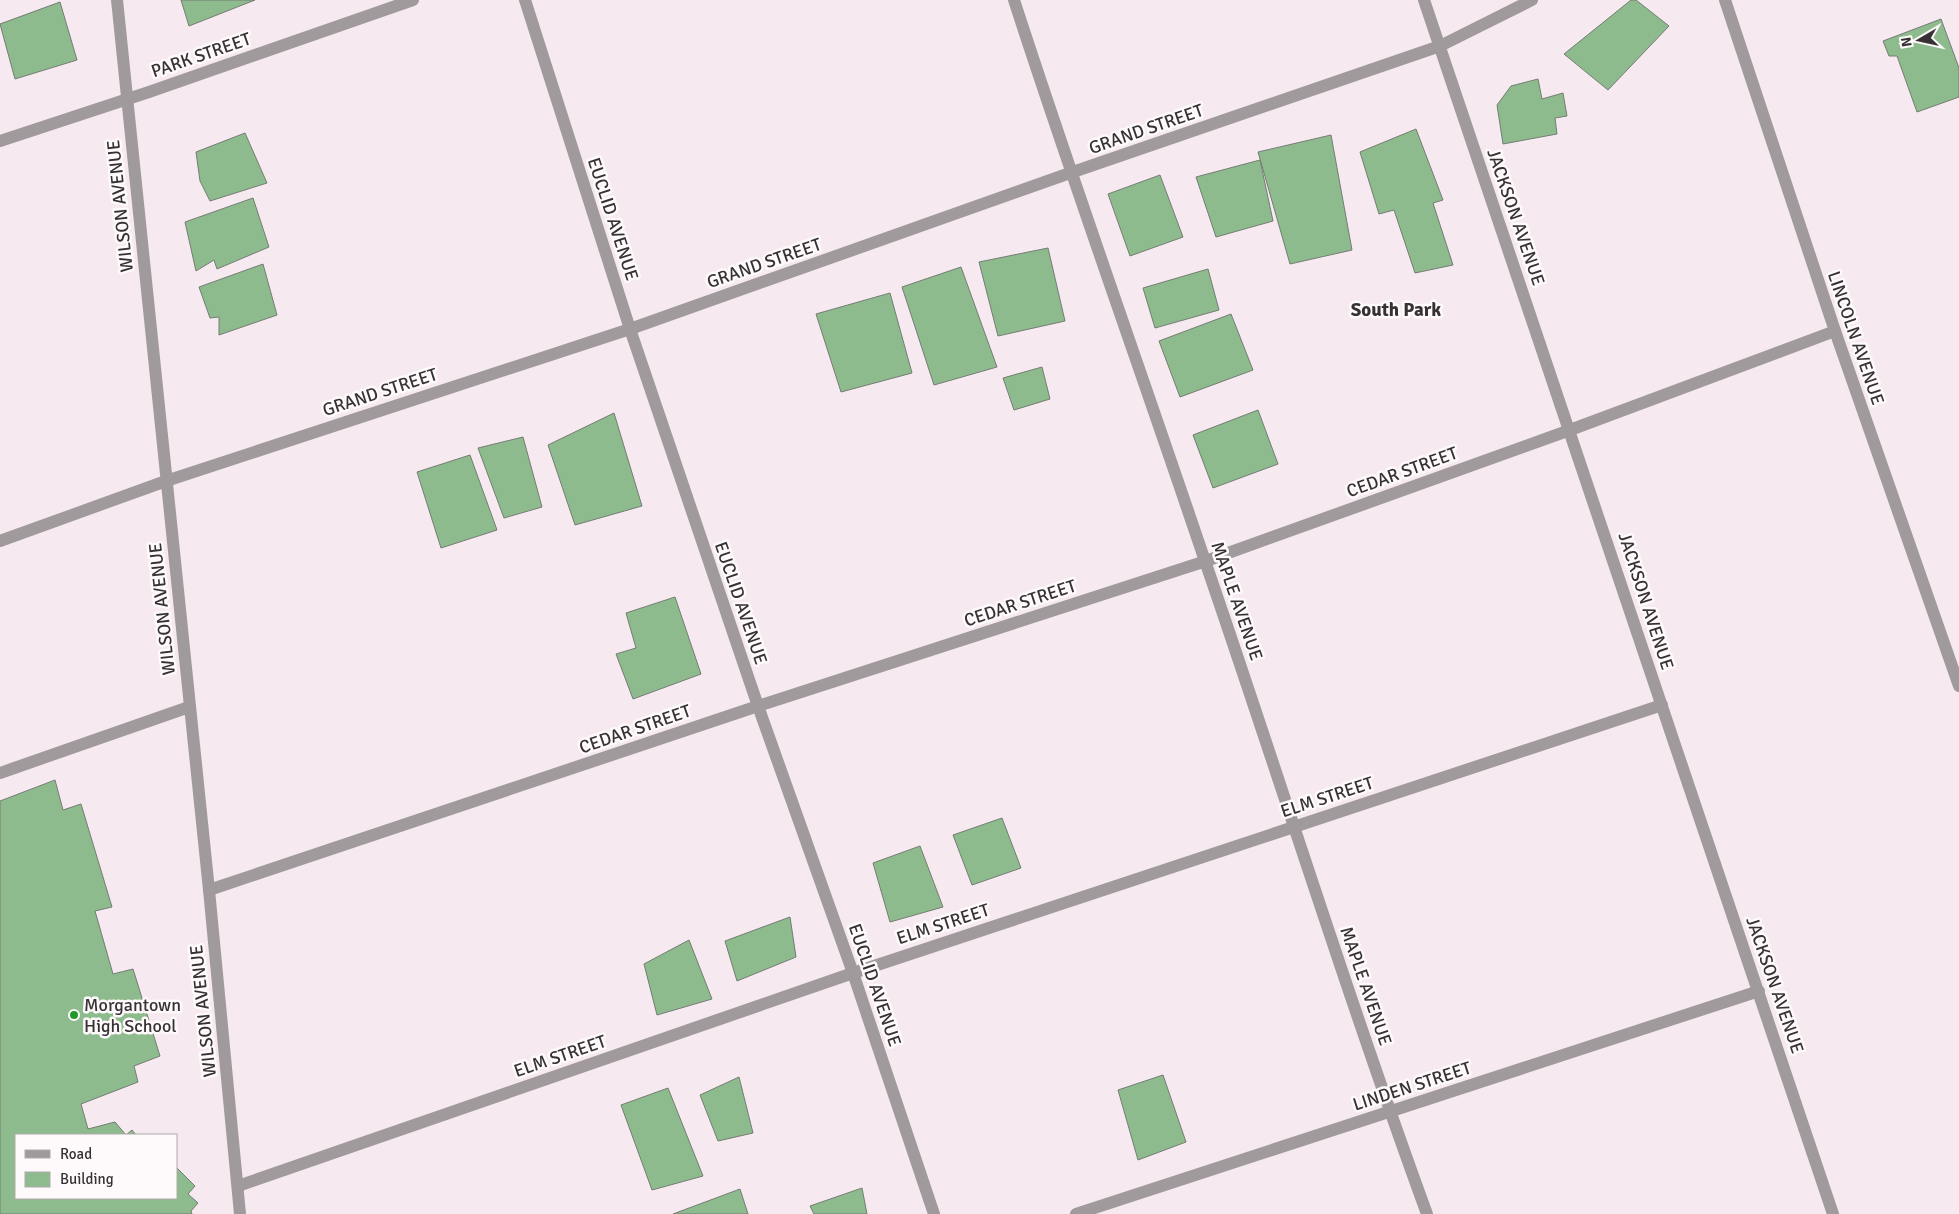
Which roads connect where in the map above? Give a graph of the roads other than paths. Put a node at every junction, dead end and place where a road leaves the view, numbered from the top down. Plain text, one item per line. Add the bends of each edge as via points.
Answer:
1 (117, 0) edge
2 (413, 0) edge
3 (525, 0) edge
4 (1014, 0) edge
5 (1424, 0) edge
6 (1532, 0) edge
7 (1725, 0) edge
8 (1440, 46) junction
9 (127, 100) junction
10 (0, 141) edge
11 (1070, 173) junction
12 (630, 329) junction
13 (1835, 331) junction
14 (1570, 430) junction
15 (166, 481) junction
16 (0, 541) edge
17 (1206, 561) junction
18 (1959, 686) edge
19 (1662, 705) junction
20 (758, 706) junction
21 (190, 707) junction
22 (0, 773) edge
23 (1294, 826) junction
24 (209, 890) junction
25 (853, 973) junction
26 (1759, 991) junction
27 (1390, 1112) junction
28 (238, 1186) junction
29 (240, 1214) edge
30 (934, 1214) edge
31 (1076, 1214) edge
32 (1427, 1214) edge
33 (1833, 1214) edge

1 - 9 street, WILSON AVENUE
2 - 9 street, PARK STREET
3 - 12 street, EUCLID AVENUE
4 - 11 street, MAPLE AVENUE
5 - 8 street, JACKSON AVENUE
6 - 8 street, GRAND STREET
7 - 13 street, LINCOLN AVENUE
8 - 11 street, GRAND STREET
8 - 14 street, JACKSON AVENUE
9 - 10 street, PARK STREET
9 - 15 street, WILSON AVENUE
11 - 12 street, GRAND STREET
11 - 17 street, MAPLE AVENUE
12 - 15 street, GRAND STREET
12 - 20 street, EUCLID AVENUE
13 - 14 street, CEDAR STREET
13 - 18 street, LINCOLN AVENUE
14 - 17 street, CEDAR STREET
14 - 19 street, JACKSON AVENUE
15 - 16 street, GRAND STREET
15 - 21 street, WILSON AVENUE
17 - 20 street, CEDAR STREET
17 - 23 street, MAPLE AVENUE
19 - 23 street, ELM STREET
19 - 26 street, JACKSON AVENUE
20 - 24 street, CEDAR STREET
20 - 25 street, EUCLID AVENUE
21 - 22 street
21 - 24 street, WILSON AVENUE
23 - 25 street, ELM STREET
23 - 27 street, MAPLE AVENUE
24 - 28 street, WILSON AVENUE
25 - 28 street, ELM STREET
25 - 30 street, EUCLID AVENUE
26 - 27 street, LINDEN STREET
26 - 33 street, JACKSON AVENUE
27 - 31 street, LINDEN STREET
27 - 32 street, MAPLE AVENUE
28 - 29 street, WILSON AVENUE

